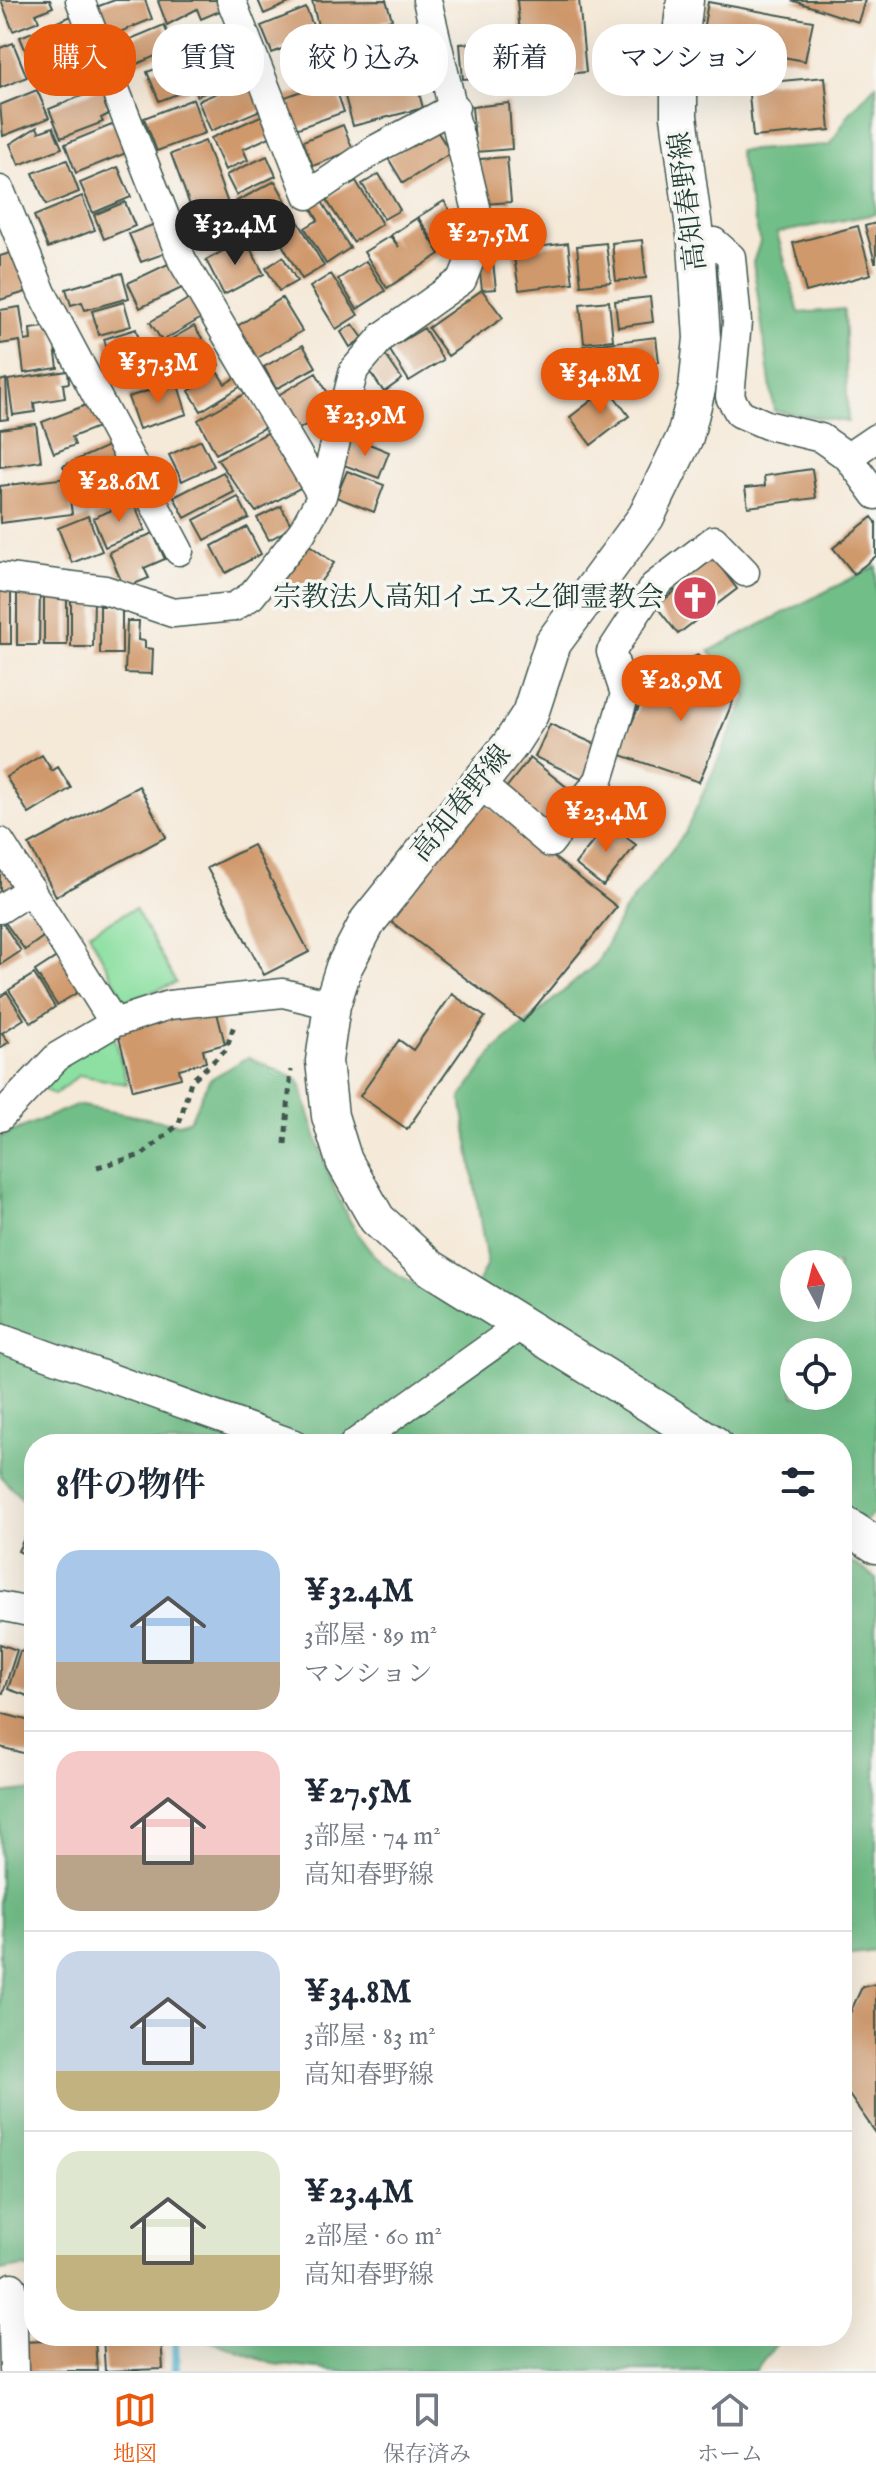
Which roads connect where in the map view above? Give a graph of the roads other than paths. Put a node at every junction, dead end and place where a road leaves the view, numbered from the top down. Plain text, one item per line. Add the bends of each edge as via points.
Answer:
1 (80, 0) edge
2 (231, 0) edge
3 (427, 0) edge
4 (685, 0) edge
5 (455, 107) junction
6 (0, 190) edge
7 (696, 243) junction
8 (876, 438) edge
9 (848, 457) junction
10 (876, 495) edge
11 (322, 496) junction
12 (179, 551) dead end
13 (0, 562) edge
14 (745, 572) dead end
15 (0, 577) edge
16 (30, 580) junction
17 (479, 783) junction
18 (0, 842) edge
19 (31, 889) junction
20 (0, 909) edge
21 (332, 1005) junction
22 (114, 1023) junction
23 (0, 1117) edge
24 (521, 1325) junction
25 (0, 1338) edge
26 (266, 1434) edge
27 (368, 1434) edge
28 (698, 1434) edge
29 (852, 1529) edge
30 (876, 1545) edge
31 (0, 1606) edge
32 (24, 1611) edge
33 (12, 2287) dead end
34 (14, 2371) edge

1 - 11 street via 182,260
2 - 5 street via 308,195 376,149
3 - 5 street
4 - 7 main road, 高知春野線 via 679,116
5 - 11 street via 479,220 475,247 462,280 383,336 354,370
6 - 12 street via 42,293
7 - 9 street via 714,242 731,257 737,322 730,397 739,413 821,438
7 - 17 main road, 高知春野線 via 702,338 685,437 646,517 553,643 530,714
8 - 9 street
9 - 10 street
11 - 16 street via 267,578 234,607 173,613 105,590
13 - 16 street
14 - 17 street via 714,540 654,586 611,652 625,694 599,780 550,843
15 - 16 street
17 - 21 main road, 高知春野線 via 368,921
18 - 19 street
19 - 20 street
19 - 22 street
21 - 22 street via 283,993 169,1005
21 - 24 main road, 高知春野線 via 324,1061 330,1116 344,1161 377,1219 429,1267
22 - 23 street via 58,1056
24 - 27 street
24 - 28 main road, 高知春野線
25 - 26 street
29 - 30 main road
31 - 32 street
33 - 34 street

